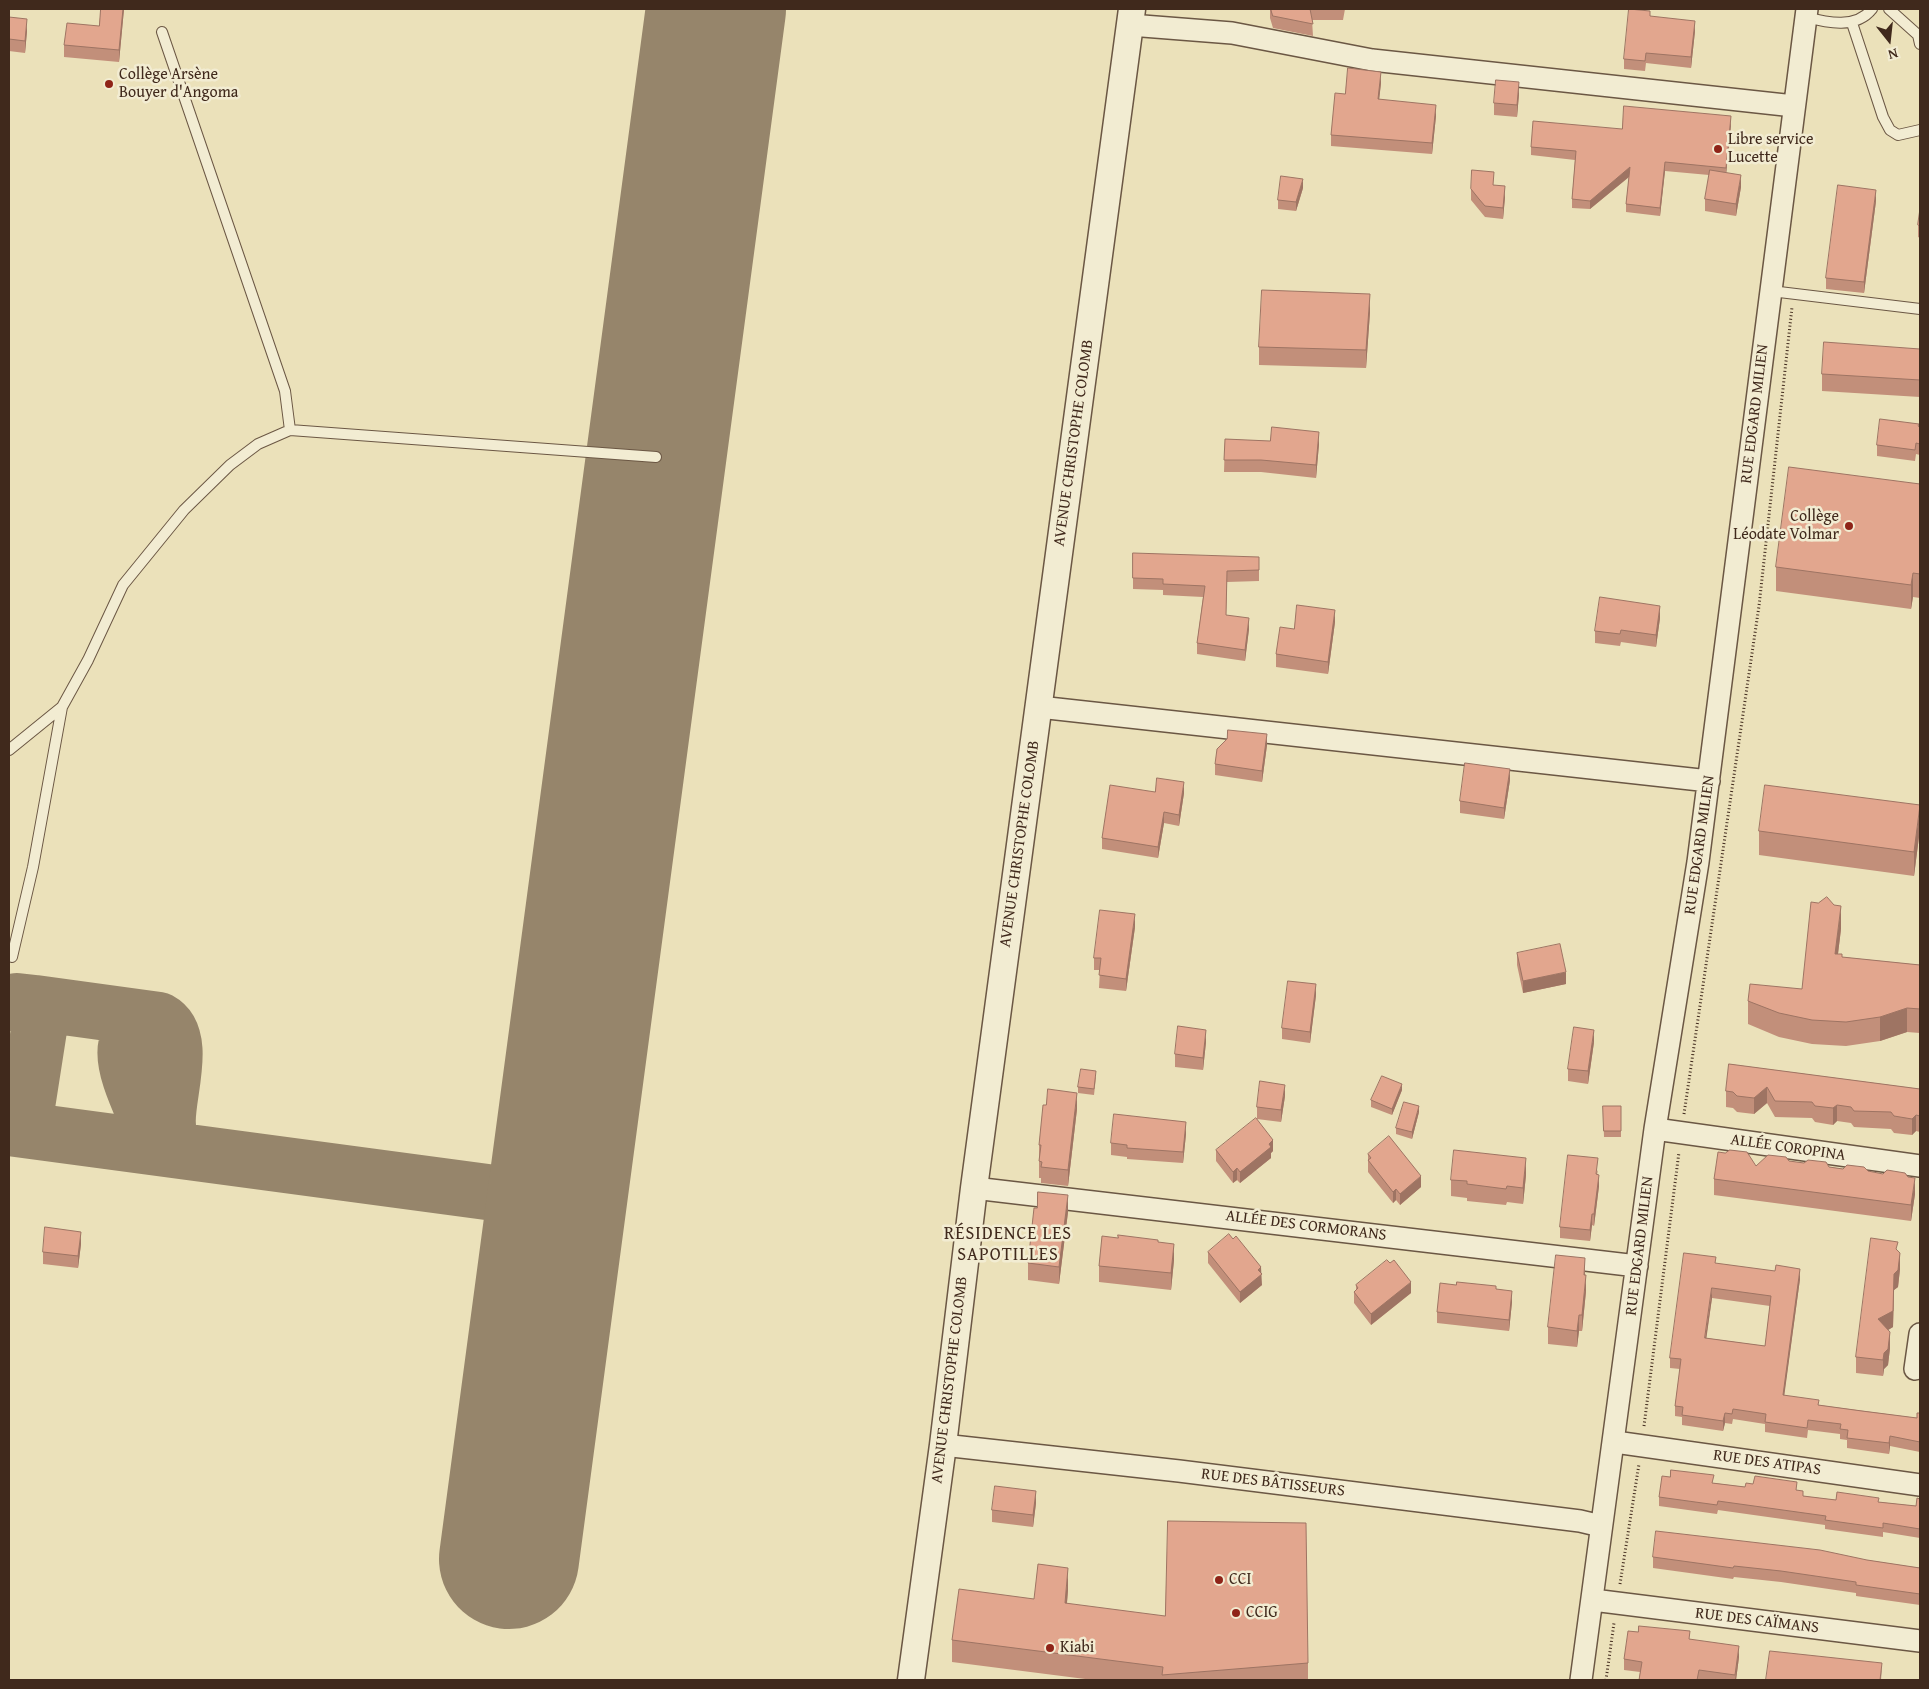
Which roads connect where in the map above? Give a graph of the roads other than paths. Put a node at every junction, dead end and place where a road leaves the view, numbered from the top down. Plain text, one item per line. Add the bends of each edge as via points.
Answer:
1 (1872, 9) edge
2 (1889, 9) edge
3 (1806, 13) edge
4 (1131, 17) edge
5 (1852, 23) junction
6 (162, 32) dead end
7 (1920, 44) edge
8 (1794, 106) junction
9 (1920, 130) edge
10 (1771, 291) junction
11 (1920, 309) edge
12 (290, 430) junction
13 (656, 458) dead end
14 (62, 707) junction
15 (1039, 707) junction
16 (9, 750) edge
17 (1709, 781) junction
18 (12, 957) dead end
19 (1655, 1129) junction
20 (1920, 1166) edge
21 (974, 1188) junction
22 (1637, 1266) junction
23 (1920, 1334) edge
24 (1915, 1369) dead end
25 (1615, 1442) junction
26 (943, 1444) junction
27 (1920, 1485) edge
28 (1601, 1526) junction
29 (1593, 1600) junction
30 (1920, 1642) edge
31 (911, 1680) edge
32 (1581, 1680) edge

1 - 5 lane
2 - 7 lane via 1918,35
3 - 5 lane via 1826,23
3 - 8 street, RUE EDGARD MILIEN
4 - 8 street via 1232,32 1372,60
4 - 15 street, AVENUE CHRISTOPHE COLOMB
5 - 9 lane via 1890,130 1898,135
6 - 12 lane via 285,391
8 - 10 street, RUE EDGARD MILIEN
10 - 11 lane
10 - 17 street, RUE EDGARD MILIEN
12 - 13 lane
12 - 14 lane via 258,444 230,465 178,518 123,585
14 - 16 lane
14 - 18 lane via 33,867
15 - 17 street
15 - 21 street, AVENUE CHRISTOPHE COLOMB
17 - 19 street, RUE EDGARD MILIEN
19 - 20 street, ALLÉE COROPINA
19 - 22 street, RUE EDGARD MILIEN
21 - 22 street, ALLÉE DES CORMORANS
21 - 26 street, AVENUE CHRISTOPHE COLOMB
22 - 25 street, RUE EDGARD MILIEN
23 - 24 street
25 - 27 street, RUE DES ATIPAS
25 - 28 street, RUE EDGARD MILIEN
26 - 28 street, RUE DES BÂTISSEURS via 1237,1478
26 - 31 street, AVENUE CHRISTOPHE COLOMB
28 - 29 street, RUE EDGARD MILIEN
29 - 30 street, RUE DES CAÏMANS
29 - 32 street, RUE EDGARD MILIEN

